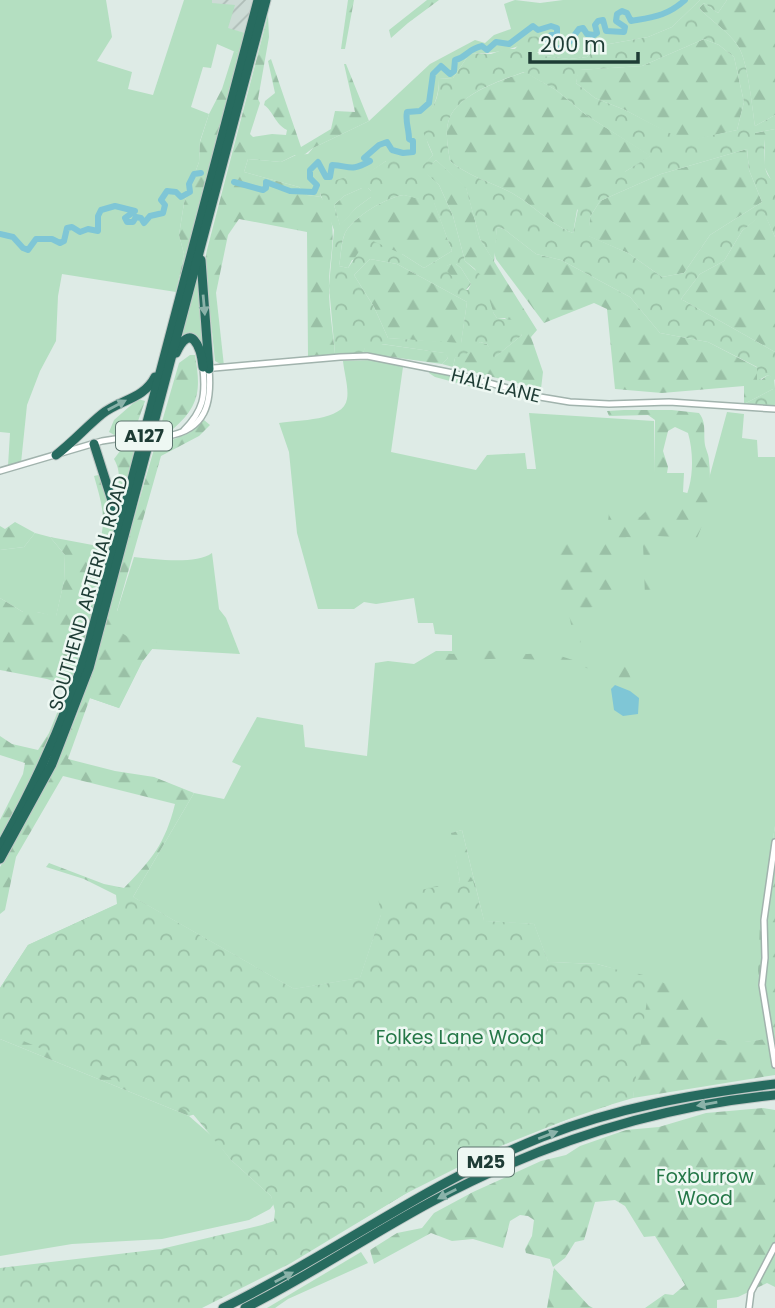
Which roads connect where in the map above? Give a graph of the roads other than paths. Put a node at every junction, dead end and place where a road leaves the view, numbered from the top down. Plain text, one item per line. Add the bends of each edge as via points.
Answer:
1 (258, 0) edge
2 (266, 0) edge
3 (202, 240) junction
4 (165, 354) junction
5 (210, 369) junction
6 (161, 395) junction
7 (775, 409) edge
8 (95, 421) junction
9 (184, 430) junction
10 (98, 443) junction
11 (56, 455) junction
12 (0, 471) edge
13 (116, 540) junction
14 (775, 842) edge
15 (0, 847) edge
16 (0, 859) edge
17 (775, 1065) edge
18 (775, 1084) edge
19 (775, 1095) edge
20 (775, 1246) edge
21 (223, 1308) edge
22 (245, 1308) edge
23 (749, 1308) edge

1 - 4 highway, SOUTHEND ARTERIAL ROAD / A127
2 - 3 highway, SOUTHEND ARTERIAL ROAD / A127
3 -> 5 highway
3 - 6 highway, SOUTHEND ARTERIAL ROAD / A127
8 -> 4 highway, A127 via 148,389
4 - 13 highway, SOUTHEND ARTERIAL ROAD / A127
5 - 6 highway via 198,344 186,340 177,350
5 - 7 street, HALL LANE via 368,356 570,402
5 - 9 street via 204,403
5 - 9 street via 205,412 197,424
6 - 16 highway, SOUTHEND ARTERIAL ROAD / A127 via 79,696 48,771
8 - 10 highway, A127 via 92,432
8 - 11 highway, A127
9 - 10 street, bridge
10 - 11 street
10 - 13 highway, A127 via 116,512
11 - 12 street
13 - 15 highway, SOUTHEND ARTERIAL ROAD / A127 via 67,709 46,761
14 - 17 street via 764,920 762,985
21 -> 18 highway, M25 via 433,1189 540,1138 652,1103
19 -> 22 highway, M25 via 657,1114 527,1155 432,1202
20 - 23 street via 751,1292

